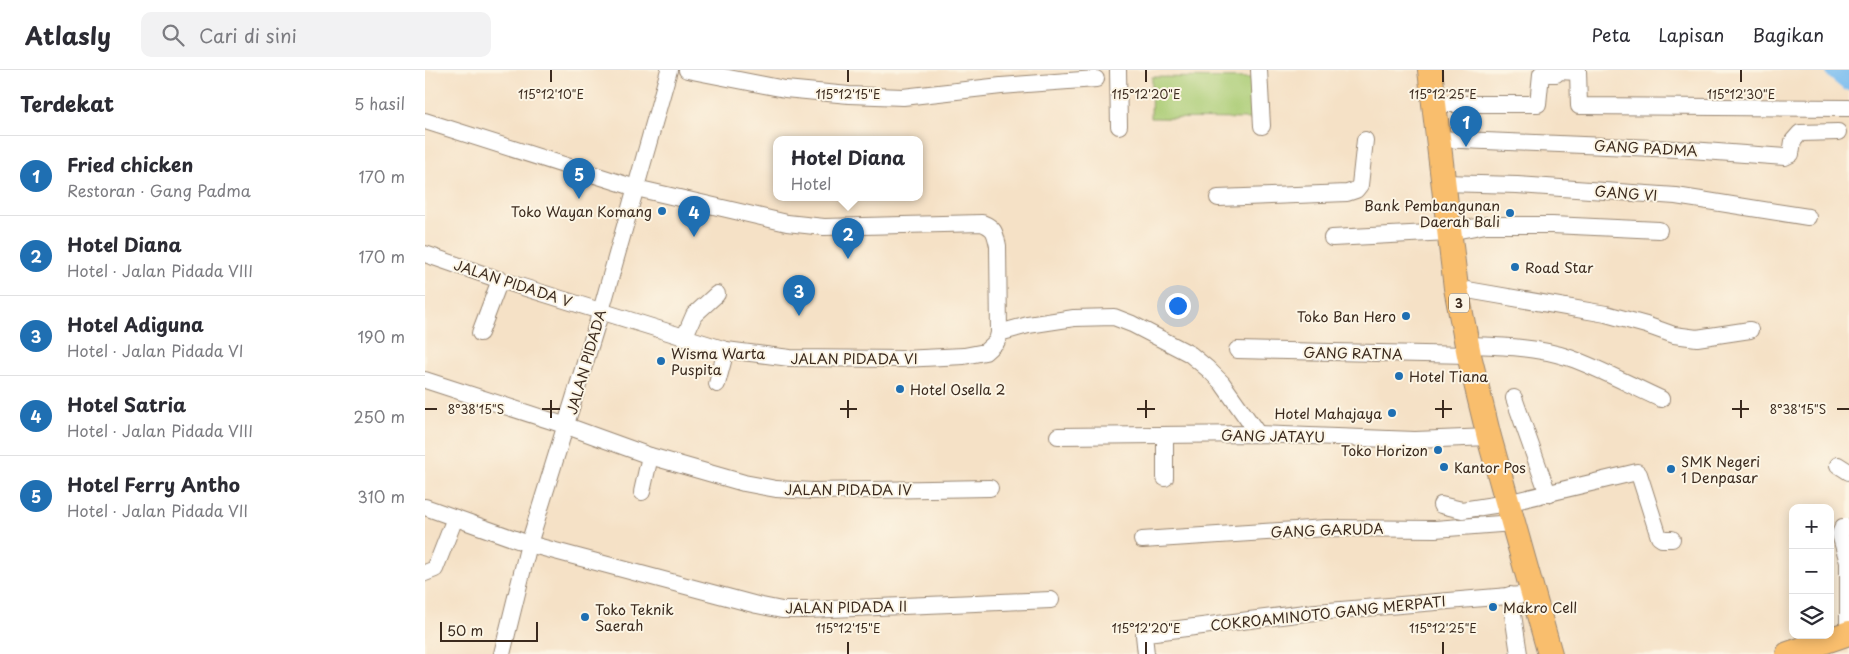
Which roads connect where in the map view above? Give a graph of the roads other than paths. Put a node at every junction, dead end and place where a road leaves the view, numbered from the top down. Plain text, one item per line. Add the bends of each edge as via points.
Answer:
1 (669, 70) edge
2 (687, 70) edge
3 (1118, 70) edge
4 (1259, 70) edge
5 (1430, 70) edge
6 (1578, 71) edge
7 (1096, 79) dead end
8 (1434, 104) junction
9 (1849, 108) edge
10 (425, 120) edge
11 (1119, 126) dead end
12 (1262, 126) dead end
13 (1838, 132) dead end
14 (1438, 139) junction
15 (1365, 140) dead end
16 (1443, 183) junction
17 (636, 188) junction
18 (1218, 198) dead end
19 (1808, 217) dead end
20 (1659, 230) dead end
21 (1449, 232) junction
22 (1333, 238) dead end
23 (425, 254) edge
24 (500, 280) junction
25 (1456, 288) junction
26 (717, 294) dead end
27 (601, 311) junction
28 (1750, 330) dead end
29 (481, 333) dead end
30 (999, 333) junction
31 (684, 338) junction
32 (726, 350) junction
33 (1237, 350) dead end
34 (1468, 350) junction
35 (425, 380) edge
36 (717, 384) dead end
37 (1515, 398) dead end
38 (1661, 399) dead end
39 (567, 426) junction
40 (1258, 434) junction
41 (1165, 435) junction
42 (1058, 436) dead end
43 (1489, 437) junction
44 (650, 456) junction
45 (1165, 478) dead end
46 (990, 488) dead end
47 (642, 492) dead end
48 (1548, 494) junction
49 (1441, 505) dead end
50 (425, 507) edge
51 (1510, 513) junction
52 (455, 518) junction
53 (1849, 527) edge
54 (1672, 539) dead end
55 (1142, 540) dead end
56 (529, 544) junction
57 (425, 573) edge
58 (1521, 595) junction
59 (1051, 600) dead end
60 (1848, 633) edge
61 (502, 654) edge
62 (1146, 654) edge
63 (1519, 654) edge
64 (1550, 654) edge
65 (1788, 654) edge

1 - 17 street, JALAN PIDADA
2 - 7 street via 785,89 903,97
3 - 11 street
4 - 12 street
5 - 8 highway, 3
6 - 8 street via 1541,74 1538,104
6 - 9 street via 1579,106
8 - 14 highway, 3
10 - 17 street
13 - 14 street, GANG PADMA via 1800,133 1793,141 1791,154 1785,157
14 - 16 highway, 3
15 - 18 street via 1360,185 1356,190
16 - 19 street, GANG VI via 1676,196
16 - 21 highway, 3
17 - 27 street, JALAN PIDADA
17 - 30 street via 787,223 824,227 982,223 991,227 998,246
20 - 21 street via 1486,225
21 - 22 street
21 - 25 highway, 3
23 - 24 street, JALAN PIDADA V
24 - 27 street, JALAN PIDADA V
24 - 29 street
25 - 28 street via 1606,314 1674,336 1697,338
25 - 34 highway, 3
26 - 31 street via 694,315
27 - 31 street, JALAN PIDADA VI
27 - 39 street, JALAN PIDADA
30 - 32 street, JALAN PIDADA VI via 997,341 985,352 964,356 790,358
30 - 40 street via 1074,318 1114,317 1133,324 1190,354 1208,369
31 - 32 street, JALAN PIDADA VI
32 - 36 street
33 - 34 street, GANG RATNA
34 - 38 street, GANG RATNA via 1510,346 1571,358
34 - 43 highway, 3
35 - 39 street, JALAN PIDADA IV
37 - 48 street
39 - 44 street, JALAN PIDADA IV
39 - 56 street, JALAN PIDADA
40 - 41 street, GANG JATAYU
40 - 43 street, GANG JATAYU via 1415,440
41 - 42 street, GANG JATAYU
41 - 45 street
43 - 51 highway, 3
44 - 46 street, JALAN PIDADA IV via 776,489
44 - 47 street
48 - 51 street
48 - 54 street via 1637,472 1659,537
49 - 51 street via 1462,510
50 - 52 street, JALAN PIDADA II
51 - 55 street, GANG GARUDA via 1435,529 1326,528
51 - 58 highway, 3
52 - 56 street, JALAN PIDADA II
52 - 57 street via 435,569
53 - 60 street via 1843,527 1840,534 1848,562
56 - 59 street, JALAN PIDADA II via 782,610
56 - 61 street, JALAN PIDADA
58 - 62 street, COKROAMINOTO GANG MERPATI via 1305,614 1147,633 1144,635
58 - 63 street
58 - 64 highway, 3
60 - 65 highway

